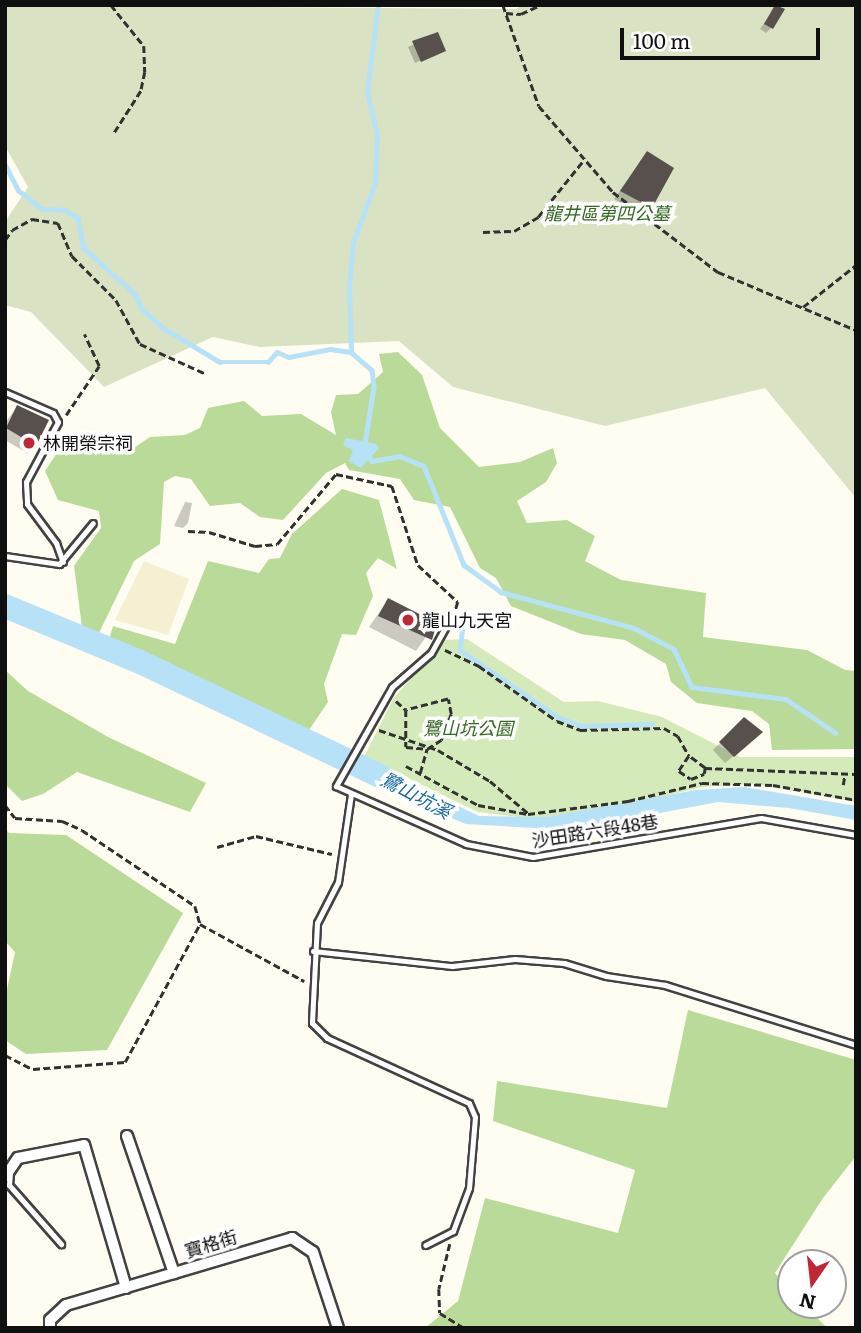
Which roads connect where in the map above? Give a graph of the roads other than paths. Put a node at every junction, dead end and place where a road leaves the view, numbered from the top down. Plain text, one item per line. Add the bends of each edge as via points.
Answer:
1 (5, 392) edge
2 (93, 523) dead end
3 (5, 556) edge
4 (63, 562) junction
5 (446, 626) road end
6 (351, 793) junction
7 (856, 835) edge
8 (313, 951) junction
9 (856, 1045) edge
10 (127, 1136) dead end
11 (7, 1173) edge
12 (61, 1244) dead end
13 (425, 1245) dead end
14 (174, 1273) junction
15 (126, 1288) junction
16 (50, 1328) edge
17 (338, 1328) edge

1 - 4 lane via 53,413 58,422 26,482 27,504 56,543
2 - 4 lane
3 - 4 lane
5 - 6 lane, 沙田路六段48巷 via 435,647 388,694 360,743 336,786
6 - 7 lane, 沙田路六段48巷 via 466,844 533,857 761,818
6 - 8 lane via 338,882 317,923
8 - 9 lane via 452,966 515,959 564,963 606,976 664,985
8 - 13 lane via 318,969 312,1023 327,1038 469,1103 475,1117 469,1188 456,1224 453,1231
10 - 14 street
11 - 12 lane via 9,1185
11 - 15 street via 18,1158 83,1145
14 - 15 street, 寶格街
14 - 17 street, 寶格街 via 292,1238 313,1252
15 - 16 street, 寶格街 via 66,1305 51,1320

